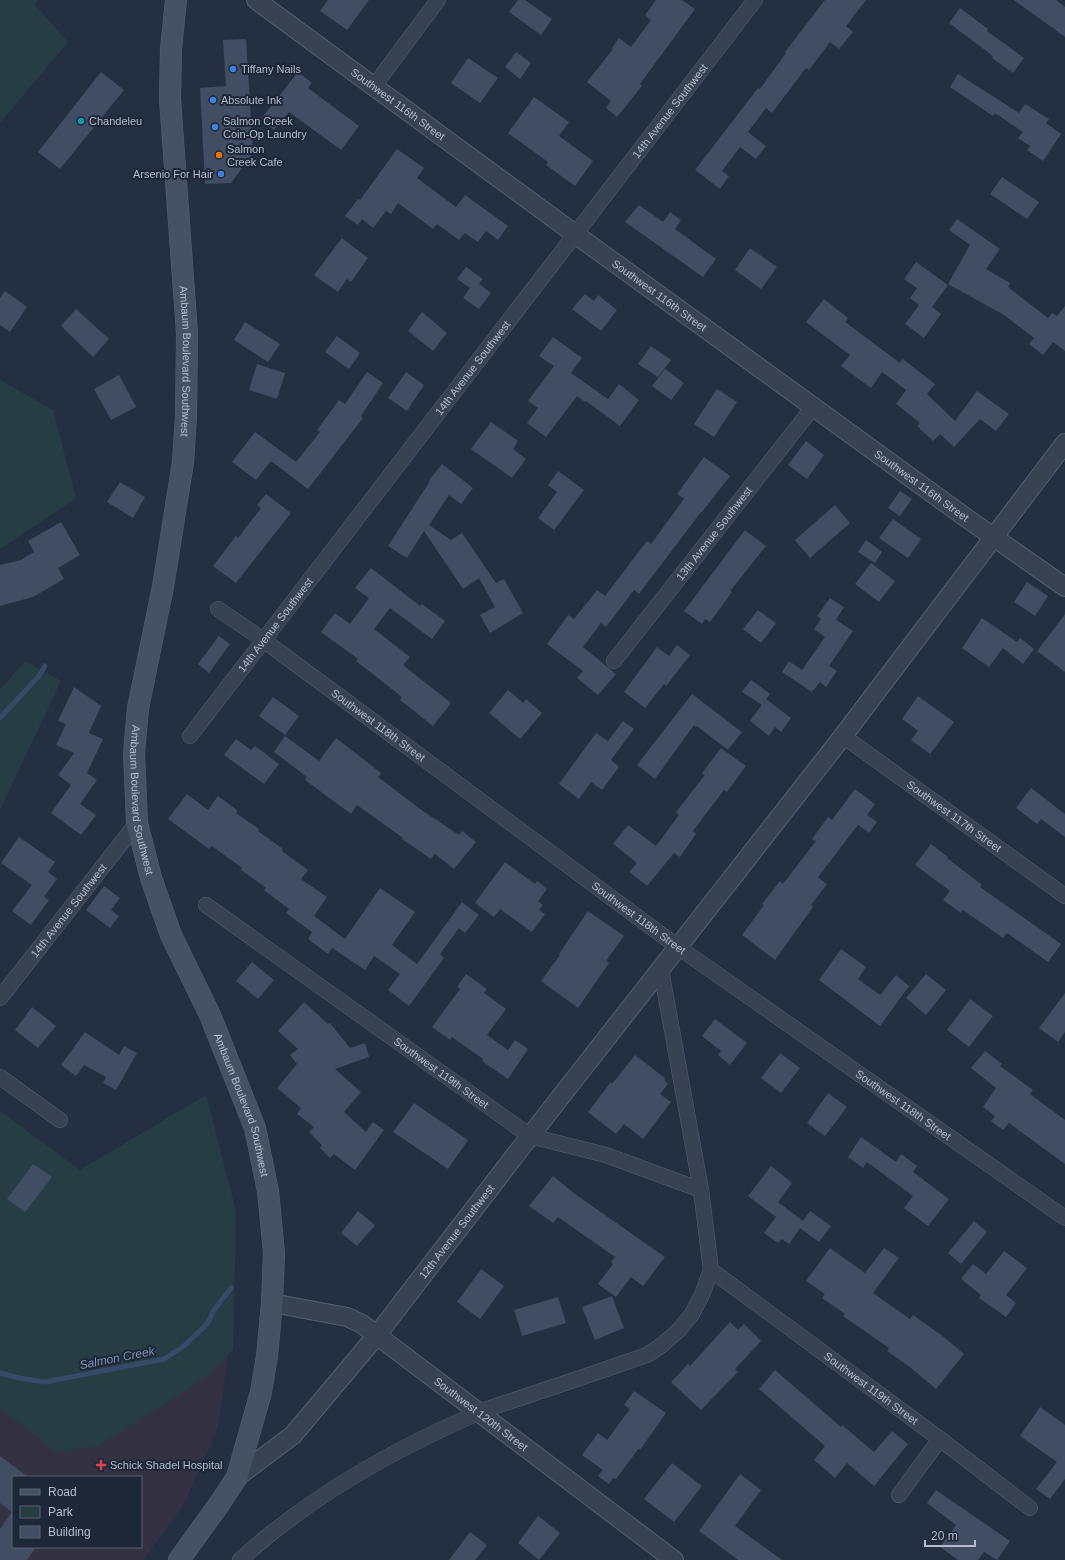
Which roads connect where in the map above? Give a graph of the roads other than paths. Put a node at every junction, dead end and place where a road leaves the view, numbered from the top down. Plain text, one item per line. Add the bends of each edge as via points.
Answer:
1 (176, 0) edge
2 (256, 0) edge
3 (438, 0) edge
4 (754, 0) edge
5 (374, 86) junction
6 (575, 234) junction
7 (814, 406) junction
8 (1065, 443) edge
9 (994, 537) junction
10 (1065, 587) edge
11 (218, 609) dead end
12 (262, 640) junction
13 (614, 661) dead end
14 (190, 736) dead end
15 (843, 736) junction
16 (137, 823) junction
17 (1065, 896) edge
18 (206, 904) dead end
19 (678, 947) junction
20 (661, 970) junction
21 (0, 998) edge
22 (0, 1077) edge
23 (60, 1120) dead end
24 (530, 1136) junction
25 (701, 1190) junction
26 (1065, 1218) edge
27 (711, 1270) junction
28 (272, 1303) junction
29 (377, 1335) junction
30 (479, 1412) junction
31 (940, 1438) junction
32 (237, 1477) junction
33 (899, 1495) dead end
34 (1030, 1508) dead end
35 (179, 1560) edge
36 (240, 1560) edge
37 (674, 1560) edge

1 - 16 main road, Ambaum Boulevard Southwest via 171,49 170,100 187,333 186,416 183,462 163,587 138,708 134,753
2 - 5 street, Southwest 116th Street
3 - 5 street
4 - 6 street, 14th Avenue Southwest
5 - 6 street, Southwest 116th Street
6 - 7 street, Southwest 116th Street
6 - 12 street, 14th Avenue Southwest
7 - 9 street, Southwest 116th Street
7 - 13 street, 13th Avenue Southwest
8 - 9 street, 12th Avenue Southwest
9 - 10 street, Southwest 116th Street
9 - 15 street, 12th Avenue Southwest
11 - 12 street, Southwest 118th Street
12 - 14 street, 14th Avenue Southwest
12 - 19 street, Southwest 118th Street
15 - 17 street, Southwest 117th Street
15 - 19 street, 12th Avenue Southwest
16 - 21 street, 14th Avenue Southwest
16 - 28 main road, Ambaum Boulevard Southwest via 151,878 172,935 210,1014 255,1128 268,1191 274,1253
18 - 24 street, Southwest 119th Street
19 - 20 street, 12th Avenue Southwest
19 - 26 street, Southwest 118th Street
20 - 24 street, 12th Avenue Southwest
20 - 25 street
22 - 23 street
24 - 25 street, Southwest 119th Street via 606,1155
24 - 29 street, 12th Avenue Southwest
25 - 27 street
27 - 30 street via 692,1314 679,1330 647,1355
27 - 31 street, Southwest 119th Street
28 - 29 street, Southwest 120th Street via 347,1317
28 - 32 main road, Ambaum Boulevard Southwest via 261,1392
29 - 30 street, Southwest 120th Street
29 - 32 street, 12th Avenue Southwest via 293,1435
30 - 36 street via 373,1464 265,1537
30 - 37 street, Southwest 120th Street
31 - 33 street
31 - 34 street, Southwest 119th Street
32 - 35 main road, Ambaum Boulevard Southwest

